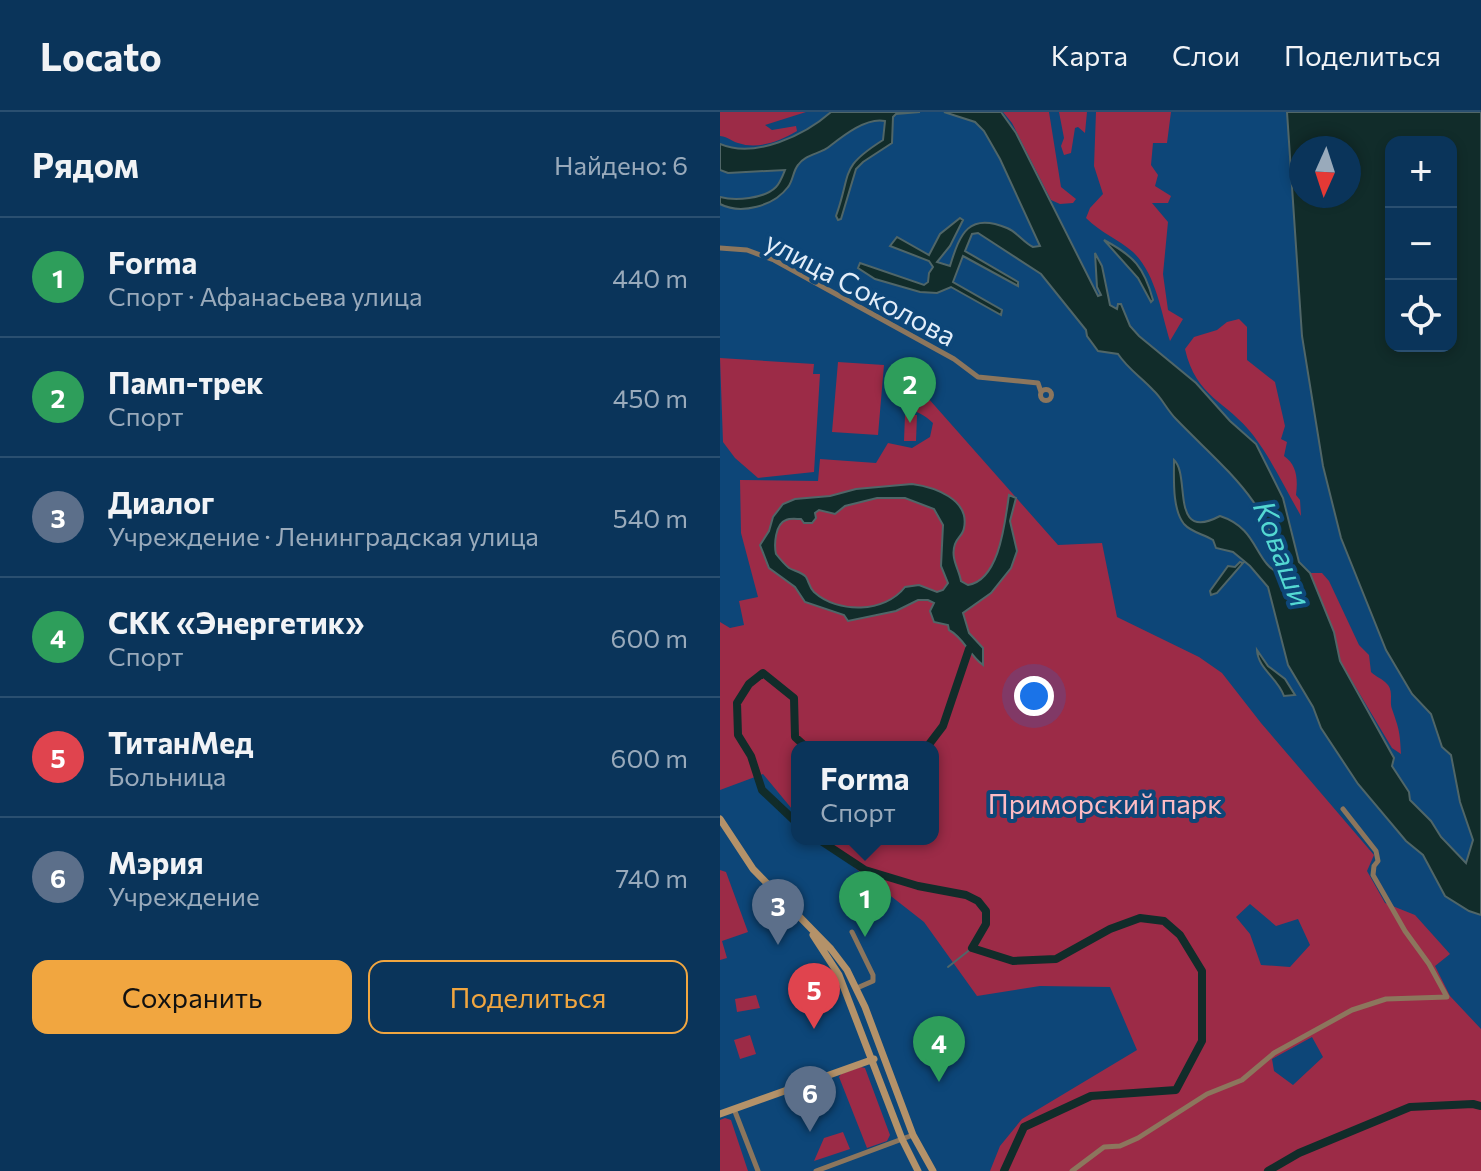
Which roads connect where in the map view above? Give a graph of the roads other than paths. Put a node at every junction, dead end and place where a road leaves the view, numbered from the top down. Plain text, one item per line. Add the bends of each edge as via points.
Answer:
1 (720, 248) edge
2 (1041, 392) dead end
3 (1343, 809) dead end
4 (720, 819) edge
5 (852, 932) dead end
6 (828, 952) junction
7 (857, 988) junction
8 (883, 1056) junction
9 (872, 1060) junction
10 (734, 1109) junction
11 (720, 1114) edge
12 (913, 1135) junction
13 (902, 1139) junction
14 (758, 1171) edge
15 (816, 1171) edge
16 (918, 1171) edge
17 (933, 1171) edge
18 (1072, 1171) edge

1 - 2 street, улица Соколова via 774,260 978,377 1038,383
3 - 18 street via 1376,851 1373,875 1447,997 1386,999 1352,1010 1274,1053 1242,1080 1207,1094 1138,1138 1104,1147
4 - 6 main road via 753,869
5 - 7 street via 873,975 873,981
6 - 7 main road
6 - 9 main road
7 - 8 main road
8 - 9 main road
8 - 12 main road
9 - 10 main road
9 - 13 main road
10 - 11 main road
10 - 14 street
12 - 13 street
12 - 17 main road
13 - 15 street
13 - 16 main road

